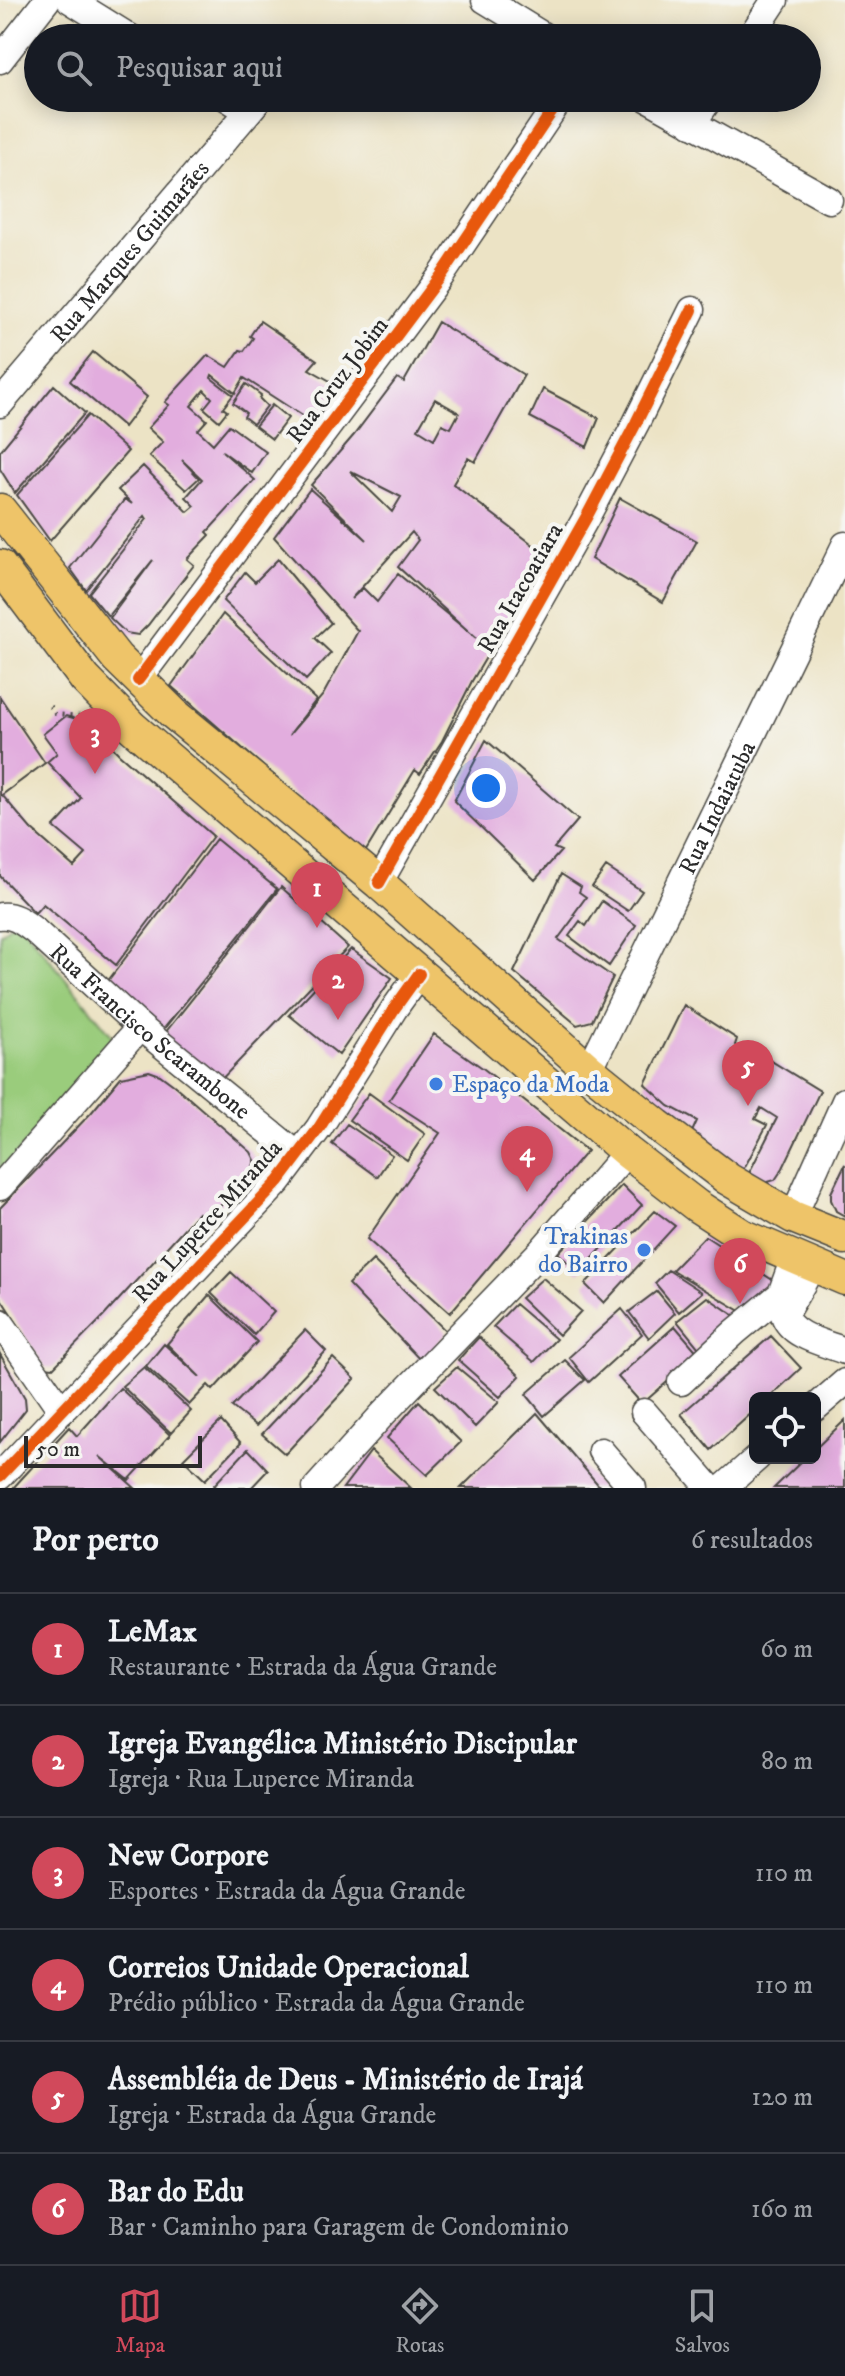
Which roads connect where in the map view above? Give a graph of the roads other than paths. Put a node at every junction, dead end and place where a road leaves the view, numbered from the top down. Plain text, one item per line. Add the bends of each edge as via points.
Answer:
1 (47, 0) edge
2 (70, 0) edge
3 (485, 0) edge
4 (775, 0) edge
5 (28, 24) edge
6 (109, 24) edge
7 (524, 24) edge
8 (759, 24) edge
9 (24, 29) edge
10 (0, 60) edge
11 (237, 112) edge
12 (552, 112) edge
13 (671, 112) edge
14 (700, 112) edge
15 (692, 124) junction
16 (829, 200) dead end
17 (692, 310) dead end
18 (0, 404) edge
19 (0, 510) edge
20 (845, 545) edge
21 (37, 559) junction
22 (5, 573) edge
23 (138, 680) junction
24 (379, 883) junction
25 (0, 916) edge
26 (419, 974) junction
27 (140, 1027) junction
28 (589, 1070) junction
29 (845, 1101) edge
30 (627, 1152) junction
31 (298, 1155) junction
32 (0, 1187) edge
33 (793, 1217) junction
34 (845, 1238) edge
35 (803, 1262) junction
36 (845, 1279) edge
37 (0, 1322) edge
38 (845, 1351) edge
39 (681, 1382) dead end
40 (845, 1382) edge
41 (821, 1403) edge
42 (62, 1411) junction
43 (644, 1412) dead end
44 (601, 1451) dead end
45 (750, 1464) edge
46 (0, 1476) edge
47 (316, 1488) edge
48 (633, 1488) edge
49 (710, 1488) edge
50 (723, 1488) edge

1 - 5 street
2 - 6 street
3 - 7 street
4 - 8 street
9 - 10 street
11 - 18 street, Rua Marques Guimarães
12 - 23 street, Rua Cruz Jobim via 441,276
13 - 15 street
14 - 15 street
15 - 16 street
17 - 24 street, Rua Itacoatiara via 587,516
19 - 21 main road
20 - 28 street, Rua Indaiatuba
21 - 22 main road
21 - 23 main road
22 - 26 main road via 110,706
23 - 24 main road
24 - 28 main road
25 - 27 street, Rua Francisco Scarambone via 35,931
26 - 30 main road
26 - 31 street, Rua Luperce Miranda
27 - 31 street, Rua Francisco Scarambone
27 - 32 street
28 - 33 main road via 728,1179
29 - 33 street
30 - 35 main road via 730,1228
30 - 47 street via 541,1251
31 - 42 street, Rua Luperce Miranda
33 - 34 main road
35 - 36 main road
35 - 38 street via 784,1315 787,1324
35 - 39 street via 781,1294
37 - 42 street
40 - 41 street
42 - 46 street, Rua Luperce Miranda
43 - 49 street
44 - 48 street
45 - 50 street

